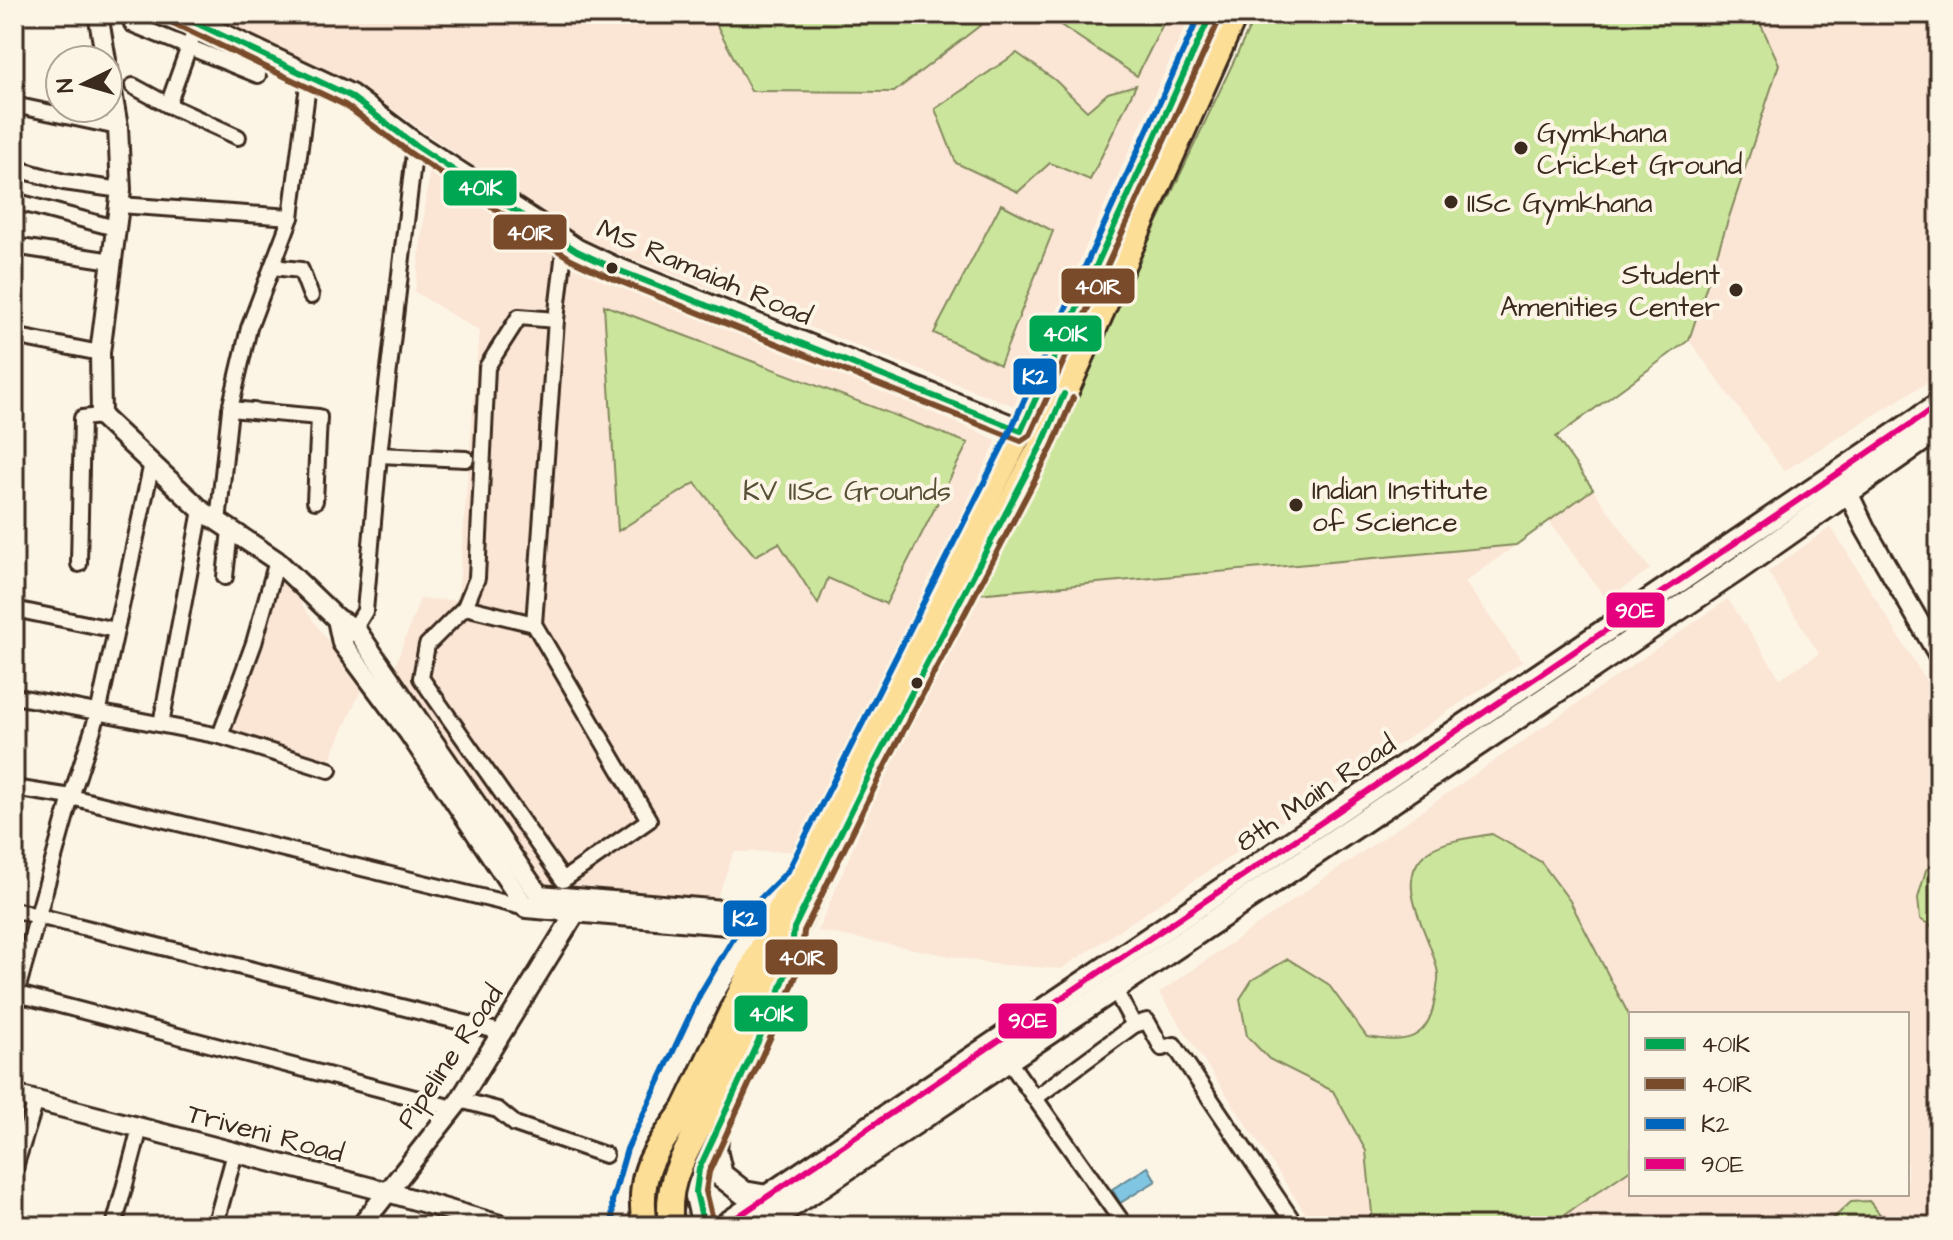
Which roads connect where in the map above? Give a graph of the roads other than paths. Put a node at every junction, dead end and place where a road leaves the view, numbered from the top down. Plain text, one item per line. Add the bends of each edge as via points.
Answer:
1 (98, 14) edge
2 (177, 14) edge
3 (1211, 14) edge
4 (1235, 14) edge
5 (132, 24) dead end
6 (193, 34) junction
7 (103, 44) edge
8 (258, 75) dead end
9 (309, 77) junction
10 (133, 86) dead end
11 (14, 105) edge
12 (168, 105) junction
13 (117, 124) edge
14 (118, 127) junction
15 (238, 137) dead end
16 (415, 145) junction
17 (14, 168) edge
18 (120, 198) junction
19 (14, 201) edge
20 (291, 217) junction
21 (115, 228) junction
22 (565, 243) junction
23 (14, 246) edge
24 (112, 261) junction
25 (272, 267) junction
26 (311, 296) dead end
27 (556, 320) junction
28 (14, 336) edge
29 (100, 353) junction
30 (1939, 405) edge
31 (230, 409) junction
32 (101, 416) junction
33 (1939, 428) edge
34 (1021, 431) junction
35 (379, 455) junction
36 (466, 459) dead end
37 (152, 463) junction
38 (1843, 482) junction
39 (315, 501) dead end
40 (201, 510) junction
41 (224, 526) junction
42 (1732, 560) junction
43 (277, 561) junction
44 (79, 564) dead end
45 (225, 577) dead end
46 (465, 607) junction
47 (14, 609) edge
48 (337, 619) junction
49 (534, 624) junction
50 (355, 628) junction
51 (116, 630) junction
52 (342, 643) junction
53 (1939, 656) edge
54 (14, 696) edge
55 (98, 714) junction
56 (161, 724) junction
57 (220, 736) junction
58 (329, 770) dead end
59 (14, 788) edge
60 (71, 797) junction
61 (796, 877) junction
62 (532, 902) junction
63 (14, 910) edge
64 (576, 912) junction
65 (40, 916) junction
66 (756, 920) junction
67 (1114, 988) junction
68 (15, 996) edge
69 (1134, 1025) junction
70 (501, 1032) junction
71 (1008, 1060) junction
72 (956, 1081) junction
73 (14, 1095) edge
74 (1035, 1098) junction
75 (36, 1101) junction
76 (456, 1104) junction
77 (701, 1120) junction
78 (140, 1128) junction
79 (647, 1131) junction
80 (235, 1153) junction
81 (703, 1154) junction
82 (605, 1155) dead end
83 (14, 1170) edge
84 (388, 1192) junction
85 (767, 1197) junction
86 (114, 1226) edge
87 (215, 1226) edge
88 (361, 1226) edge
89 (503, 1226) edge
90 (623, 1226) edge
91 (645, 1226) edge
92 (671, 1226) edge
93 (704, 1226) edge
94 (724, 1226) edge
95 (761, 1226) edge
96 (1125, 1226) edge
97 (1294, 1226) edge

1 - 7 street
2 - 6 main road, MS Ramaiah Road
3 - 34 highway
4 - 77 highway via 1043,442 875,763
5 - 6 street
6 - 8 street
6 - 9 main road, MS Ramaiah Road
6 - 12 street
9 - 16 main road, MS Ramaiah Road via 350,96
9 - 20 street
10 - 12 street
11 - 14 street
12 - 15 street
13 - 14 street
14 - 18 street
16 - 22 main road, MS Ramaiah Road
16 - 35 street
17 - 18 street
18 - 20 street
18 - 21 street
19 - 21 street
20 - 25 street
21 - 24 street
22 - 27 street
22 - 34 main road, MS Ramaiah Road via 613,268
23 - 24 street
24 - 29 street
25 - 26 street via 301,270
25 - 31 street via 249,328
27 - 46 street via 519,317 487,367 477,578
27 - 49 street
28 - 29 street
29 - 32 street
30 - 38 main road, 8th Main Road
31 - 39 street via 319,417
31 - 41 street
32 - 37 street
32 - 44 street via 82,418
33 - 38 main road, 8th Main Road
34 - 61 highway
35 - 36 street
35 - 50 street via 365,611
37 - 40 street
37 - 51 street
38 - 42 main road, 8th Main Road
38 - 53 street
40 - 41 street
40 - 56 street
41 - 43 street
41 - 45 street
42 - 67 main road, 8th Main Road
42 - 72 main road, 8th Main Road
43 - 48 street
43 - 57 street
46 - 49 street
46 - 49 street via 427,645 421,678 563,880 649,820
47 - 51 street
48 - 50 street
48 - 52 street
50 - 52 street
50 - 62 street
51 - 55 street
52 - 62 street
54 - 55 street
55 - 56 street
55 - 60 street
56 - 57 street
57 - 58 street
59 - 60 street
60 - 62 street
60 - 65 street
61 - 66 main road
61 - 77 highway
62 - 64 street
62 - 66 street
63 - 65 street
64 - 66 street
64 - 70 street, Pipeline Road
65 - 68 street
65 - 70 street
66 - 79 main road via 709,998
67 - 69 street
67 - 71 main road, 8th Main Road
68 - 76 street
69 - 74 street
69 - 97 street via 1147,1021 1162,1048 1174,1045
70 - 76 street, Pipeline Road
71 - 72 main road, 8th Main Road
71 - 74 street
72 - 85 main road, 8th Main Road
72 - 95 main road, 8th Main Road
73 - 75 street, Triveni Road
74 - 96 street
75 - 78 street, Triveni Road
75 - 83 street
76 - 82 street via 498,1110 515,1124
76 - 84 street, Pipeline Road
77 - 81 main road
77 - 85 main road via 721,1175 744,1193
77 - 91 highway, bridge via 649,1160 643,1184
77 - 92 highway, bridge via 672,1182
78 - 80 street, Triveni Road
78 - 86 street
79 - 81 main road
79 - 90 main road via 622,1203
80 - 84 street, Triveni Road
80 - 87 street
81 - 93 main road via 696,1192
84 - 88 street, Pipeline Road
84 - 89 street, Triveni Road
85 - 94 main road, 8th Main Road

